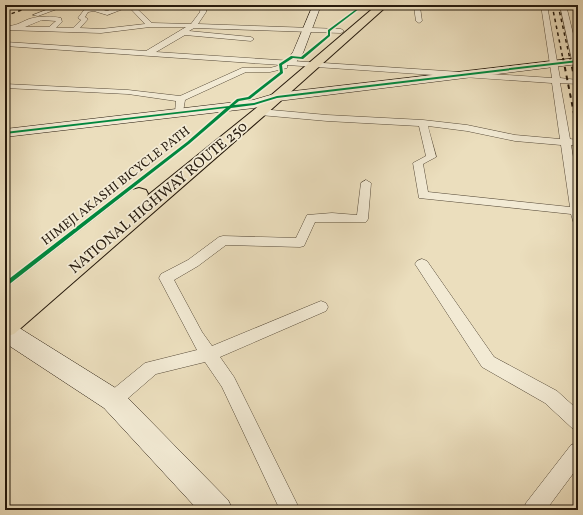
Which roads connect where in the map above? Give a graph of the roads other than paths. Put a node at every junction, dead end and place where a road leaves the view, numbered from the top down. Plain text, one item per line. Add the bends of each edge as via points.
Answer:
1 (65, 5) edge
2 (129, 5) edge
3 (204, 5) edge
4 (314, 5) edge
5 (374, 5) edge
6 (383, 5) edge
7 (397, 5) edge
8 (440, 5) edge
9 (544, 5) edge
10 (563, 5) edge
11 (89, 6) edge
12 (417, 6) junction
13 (37, 18) junction
14 (419, 21) dead end
15 (150, 25) junction
16 (194, 25) junction
17 (5, 28) edge
18 (18, 28) junction
19 (50, 30) junction
20 (308, 30) junction
21 (74, 31) junction
22 (341, 32) junction
23 (185, 33) junction
24 (5, 36) edge
25 (251, 39) dead end
26 (5, 44) edge
27 (148, 53) junction
28 (303, 63) junction
29 (552, 64) junction
30 (577, 64) edge
31 (464, 76) junction
32 (555, 81) junction
33 (578, 82) edge
34 (5, 86) edge
35 (278, 97) junction
36 (180, 105) junction
37 (257, 108) junction
38 (423, 123) junction
39 (5, 133) edge
40 (567, 142) junction
41 (578, 143) edge
42 (366, 183) dead end
43 (577, 216) edge
44 (422, 264) dead end
45 (5, 303) edge
46 (321, 307) dead end
47 (5, 326) edge
48 (5, 331) edge
49 (209, 354) junction
50 (113, 400) junction
51 (578, 422) edge
52 (578, 452) edge
53 (218, 510) edge
54 (290, 510) edge
55 (533, 510) edge

1 - 13 street via 36,15
2 - 11 street via 107,12
2 - 15 street
3 - 16 street
4 - 20 street
5 - 22 highway, NATIONAL HIGHWAY ROUTE 250
6 - 28 highway, NATIONAL HIGHWAY ROUTE 250
7 - 12 street
8 - 12 street
9 - 29 street
10 - 30 street
11 - 21 street via 81,18 85,18
12 - 14 street
13 - 18 street
13 - 19 street via 59,19
15 - 16 street
15 - 21 street via 101,31
16 - 20 street
16 - 23 street
17 - 18 street
18 - 19 street
18 - 24 street
19 - 21 street
20 - 22 street
20 - 28 street via 298,53
22 - 28 highway, NATIONAL HIGHWAY ROUTE 250
23 - 25 street
23 - 27 street
26 - 27 street
27 - 28 street
28 - 31 street
28 - 35 highway, NATIONAL HIGHWAY ROUTE 250
28 - 36 street via 276,69 245,70
28 - 37 highway, NATIONAL HIGHWAY ROUTE 250
29 - 30 street
29 - 31 street
29 - 32 street
31 - 32 street
31 - 35 street
32 - 33 street
32 - 40 street
34 - 36 street via 128,92
35 - 37 highway, NATIONAL HIGHWAY ROUTE 250
36 - 37 street
36 - 39 street
37 - 38 street via 326,118
37 - 45 highway, NATIONAL HIGHWAY ROUTE 250 via 72,247
37 - 47 highway, NATIONAL HIGHWAY ROUTE 250
38 - 40 street via 468,128 515,138
38 - 43 street via 431,157 418,163 423,195
40 - 41 street
40 - 43 street
42 - 49 street via 362,219 312,218 300,242 223,240 193,263 166,278 197,337
44 - 51 street via 488,362 551,398
46 - 49 street
48 - 50 street
49 - 50 street via 151,368
49 - 54 street via 228,382
50 - 53 street
52 - 55 street

